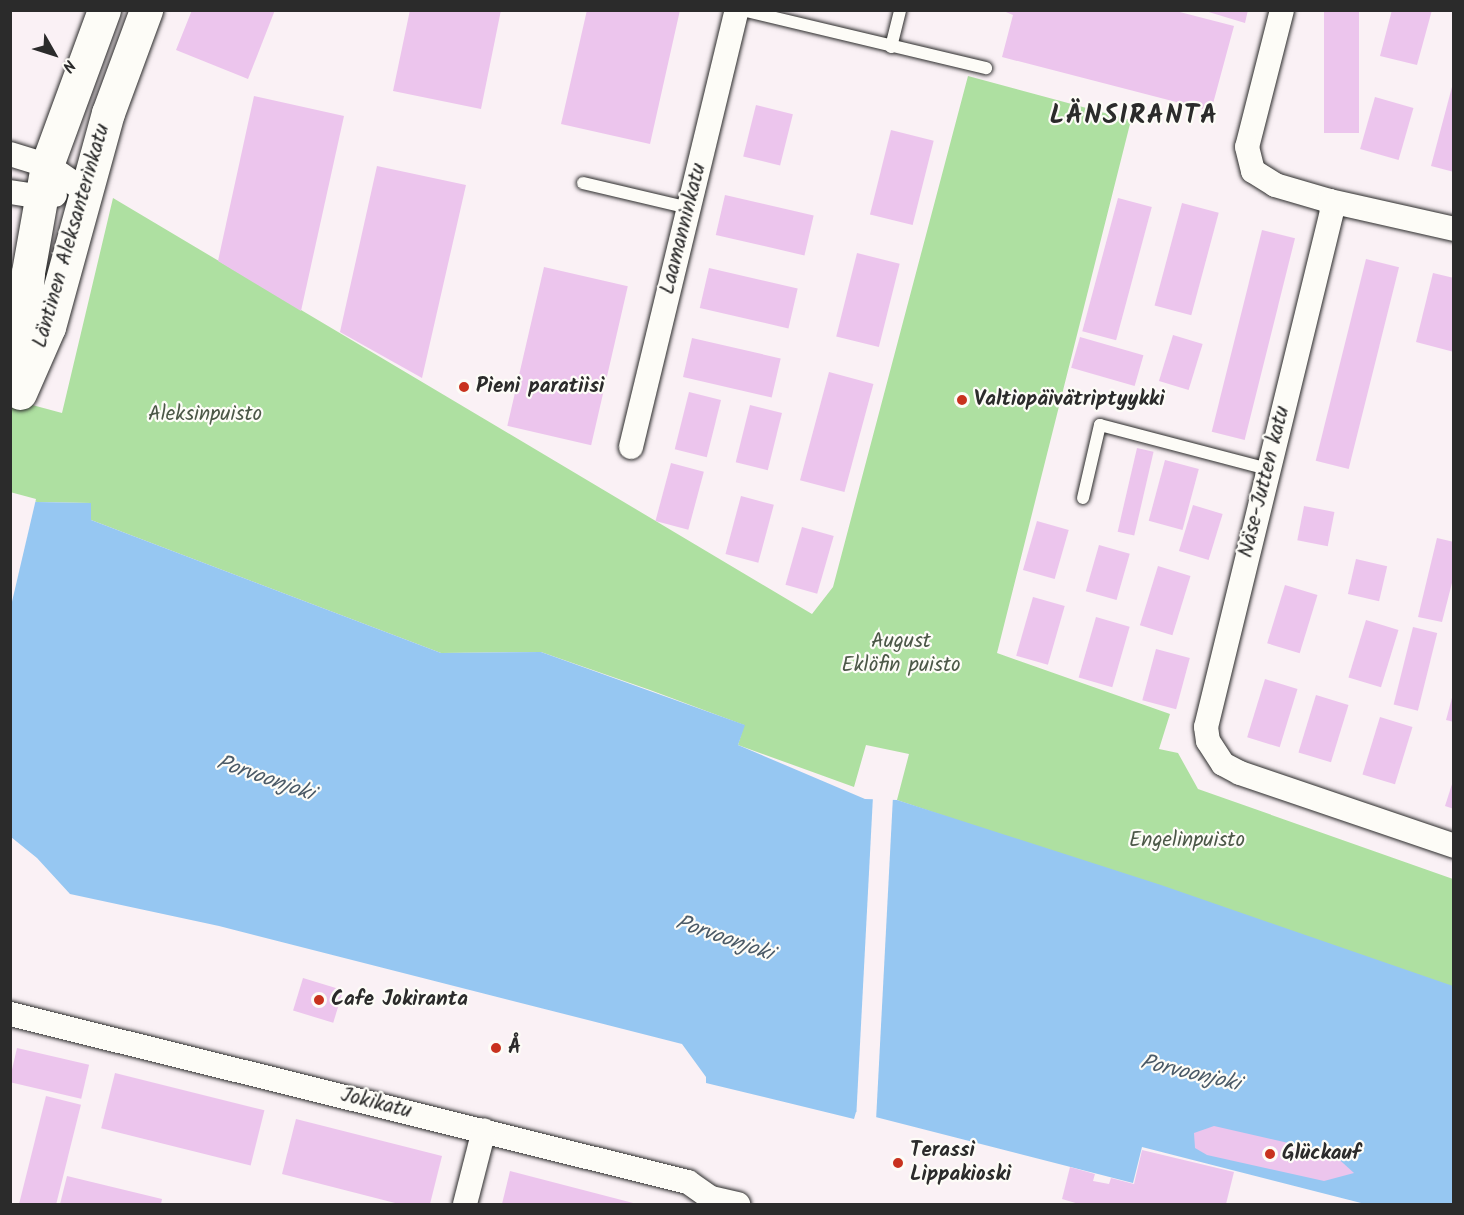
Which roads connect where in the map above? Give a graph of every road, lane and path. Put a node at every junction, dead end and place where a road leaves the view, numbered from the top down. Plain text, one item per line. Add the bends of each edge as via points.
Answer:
1 (104, 10) edge
2 (146, 10) edge
3 (737, 10) edge
4 (742, 10) edge
5 (900, 10) edge
6 (1282, 10) edge
7 (891, 46) junction
8 (986, 68) dead end
9 (10, 154) edge
10 (47, 165) junction
11 (583, 183) dead end
12 (85, 191) junction
13 (25, 194) edge
14 (1330, 201) junction
15 (689, 208) junction
16 (1454, 229) edge
17 (632, 447) dead end
18 (1268, 469) junction
19 (1083, 498) dead end
20 (1454, 846) edge
21 (10, 1014) edge
22 (484, 1130) junction
23 (465, 1204) edge
24 (738, 1204) edge

1 - 10 main road, Läntinen Aleksanterinkatu
2 - 12 main road, Läntinen Aleksanterinkatu
3 - 15 street, Laamanninkatu
4 - 7 lane
5 - 7 lane
6 - 14 street via 1247,147 1253,171 1275,185
7 - 8 lane
9 - 10 street
10 - 12 street
10 - 13 main road, Läntinen Aleksanterinkatu
11 - 15 lane
12 - 13 street
12 - 13 main road, Läntinen Aleksanterinkatu via 49,327 20,393
14 - 16 street
14 - 18 street, Näse-Jutten katu via 1326,248
15 - 17 street, Laamanninkatu
18 - 19 lane via 1100,425
18 - 20 street, Näse-Jutten katu via 1206,727 1208,741 1223,764 1240,773
21 - 22 street, Jokikatu
22 - 23 street
22 - 24 street, Jokikatu via 688,1182 711,1198

